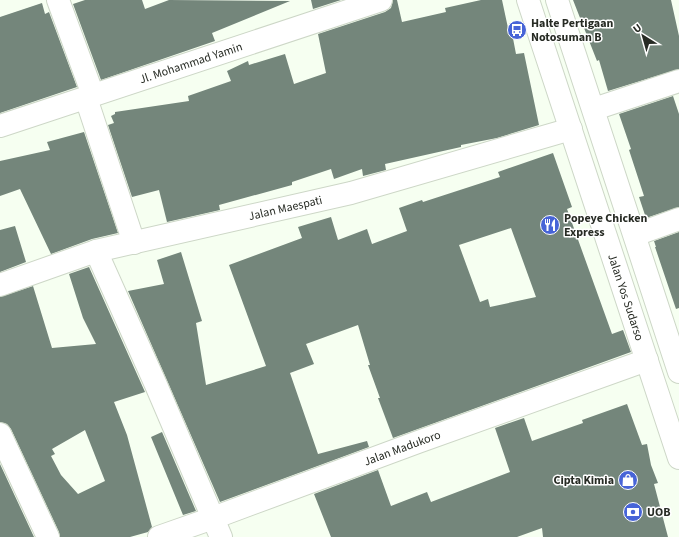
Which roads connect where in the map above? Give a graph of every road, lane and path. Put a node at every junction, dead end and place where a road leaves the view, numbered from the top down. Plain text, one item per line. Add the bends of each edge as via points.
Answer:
1 (58, 0) edge
2 (381, 0) edge
3 (528, 0) edge
4 (557, 0) edge
5 (679, 81) edge
6 (90, 96) junction
7 (594, 109) junction
8 (0, 126) edge
9 (571, 129) junction
10 (679, 219) edge
11 (634, 235) junction
12 (134, 243) junction
13 (96, 252) junction
14 (0, 285) edge
15 (647, 360) junction
16 (676, 362) edge
17 (671, 402) edge
18 (0, 434) edge
19 (679, 458) edge
20 (217, 528) edge
21 (48, 537) edge
22 (159, 537) edge

1 - 6 street
2 - 6 street, Jl. Mohammad Yamin
3 - 9 street, Jalan Yos Sudarso
4 - 7 street
5 - 7 street
6 - 8 street, Jl. Mohammad Yamin
6 - 12 street
7 - 11 street
9 - 12 street, Jalan Maespati via 351,193
9 - 15 street, Jalan Yos Sudarso
10 - 11 street
11 - 16 street
12 - 13 street, Jalan Maespati
13 - 14 street, Jalan Maespati
13 - 20 street
15 - 16 street, Jalan Madukoro
15 - 17 street, Jalan Yos Sudarso
15 - 20 street, Jalan Madukoro via 418,442
17 - 19 street, Jalan Yos Sudarso
18 - 21 street
20 - 22 street, Jalan Madukoro

